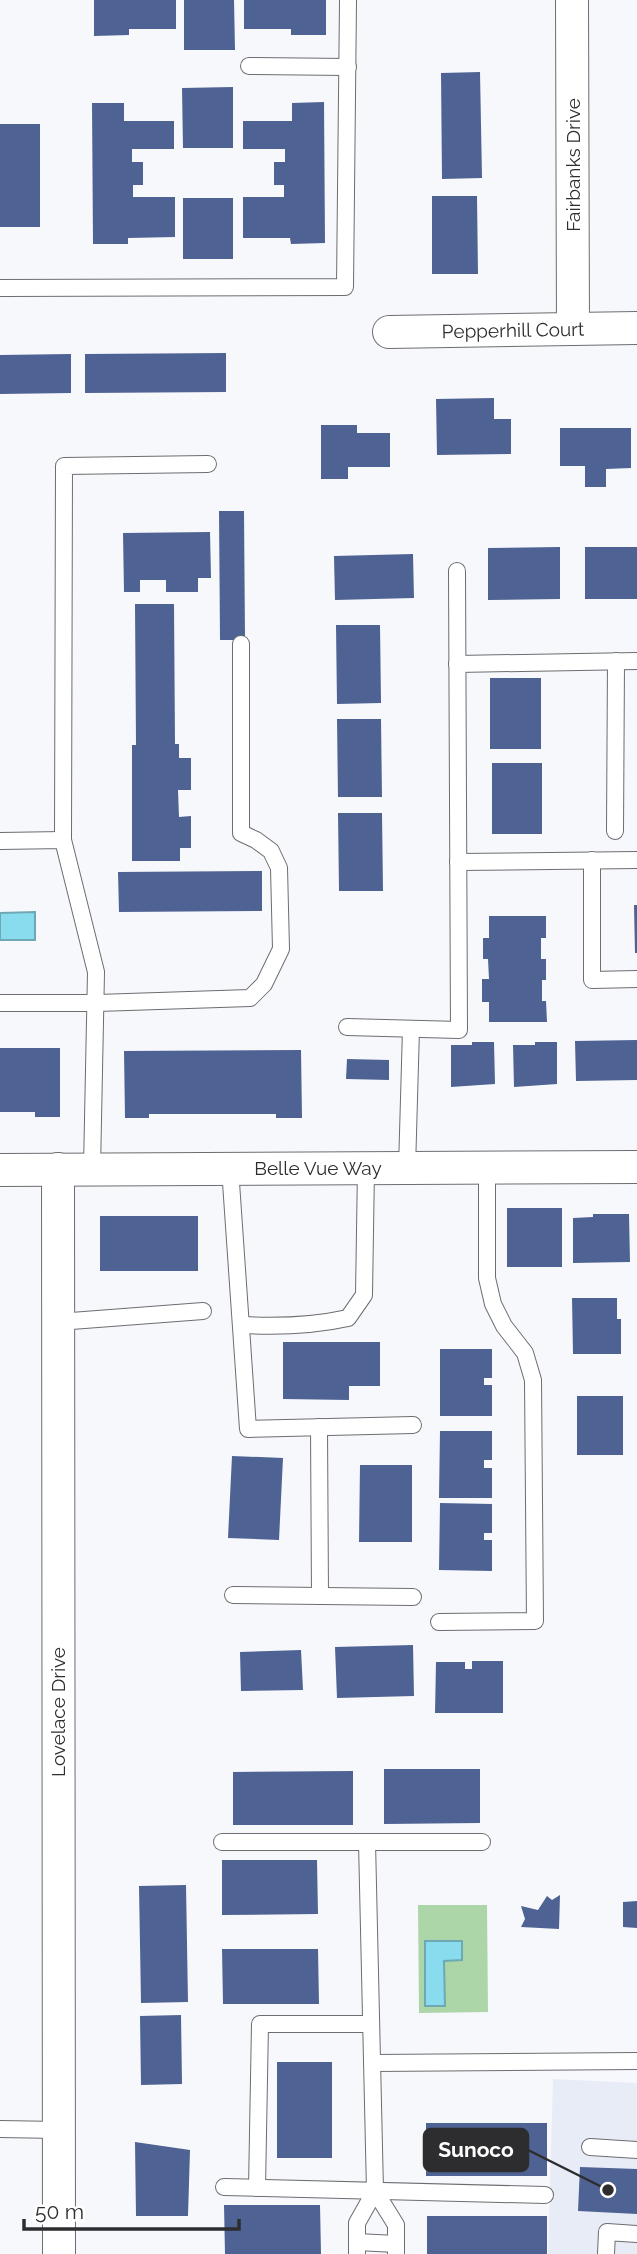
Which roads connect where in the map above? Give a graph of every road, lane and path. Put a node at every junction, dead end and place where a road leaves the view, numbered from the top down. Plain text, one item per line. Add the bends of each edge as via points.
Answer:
1 (348, 0) edge
2 (572, 0) edge
3 (249, 66) dead end
4 (348, 67) junction
5 (0, 288) edge
6 (637, 328) edge
7 (573, 329) junction
8 (389, 332) dead end
9 (208, 464) dead end
10 (457, 571) dead end
11 (241, 644) dead end
12 (637, 661) edge
13 (617, 662) junction
14 (457, 664) junction
15 (615, 831) dead end
16 (63, 840) junction
17 (0, 841) edge
18 (592, 860) junction
19 (637, 860) edge
20 (458, 862) junction
21 (637, 979) edge
22 (0, 1003) edge
23 (97, 1003) junction
24 (347, 1027) dead end
25 (411, 1029) junction
26 (487, 1167) junction
27 (637, 1167) edge
28 (230, 1168) junction
29 (366, 1168) junction
30 (407, 1168) junction
31 (58, 1169) junction
32 (92, 1169) junction
33 (0, 1170) edge
34 (203, 1311) dead end
35 (58, 1322) junction
36 (241, 1325) junction
37 (413, 1425) dead end
38 (319, 1427) junction
39 (233, 1595) dead end
40 (320, 1596) junction
41 (413, 1597) dead end
42 (439, 1622) dead end
43 (222, 1842) dead end
44 (368, 1842) junction
45 (482, 1842) dead end
46 (371, 2024) junction
47 (637, 2061) edge
48 (372, 2063) junction
49 (0, 2129) edge
50 (59, 2130) junction
51 (590, 2147) dead end
52 (637, 2150) edge
53 (224, 2187) dead end
54 (257, 2188) junction
55 (374, 2191) junction
56 (544, 2196) dead end
57 (637, 2234) edge
58 (357, 2248) edge
59 (396, 2249) edge
60 (59, 2254) edge
61 (606, 2254) edge

1 - 4 lane
2 - 7 street, Fairbanks Drive
3 - 4 lane
4 - 5 lane via 345,287
6 - 7 street, Pepperhill Court
7 - 8 street, Pepperhill Court
9 - 16 lane via 64,466
10 - 14 lane
11 - 23 lane via 241,833 271,851 279,868 281,949 264,984 250,998
12 - 13 lane
13 - 14 lane
13 - 15 lane
14 - 20 lane
16 - 17 lane
16 - 23 lane via 96,972
18 - 19 lane
18 - 20 lane
18 - 21 lane via 592,980
20 - 25 lane via 459,1030
22 - 23 lane
23 - 32 lane
24 - 25 lane
25 - 30 lane
26 - 27 street, Belle Vue Way
26 - 30 street, Belle Vue Way
26 - 42 lane via 487,1278 493,1304 503,1326 525,1353 533,1380 535,1621
28 - 29 street, Belle Vue Way
28 - 32 street, Belle Vue Way
28 - 36 lane
29 - 30 street, Belle Vue Way
29 - 36 lane via 364,1295 348,1318 281,1327
31 - 32 street, Belle Vue Way
31 - 33 street, Belle Vue Way
31 - 35 street, Lovelace Drive
34 - 35 lane
35 - 50 street, Lovelace Drive
36 - 38 lane via 248,1429
37 - 38 lane
38 - 40 lane
39 - 40 lane
40 - 41 lane
43 - 44 lane
44 - 45 lane
44 - 46 lane
46 - 48 lane
46 - 54 lane via 260,2024
47 - 48 lane
48 - 55 lane
49 - 50 lane
50 - 60 street, Lovelace Drive
51 - 52 lane
53 - 54 lane
54 - 55 lane
55 - 56 lane
55 - 58 lane via 357,2223
55 - 59 lane via 396,2225
57 - 61 lane via 607,2232
58 - 59 lane

